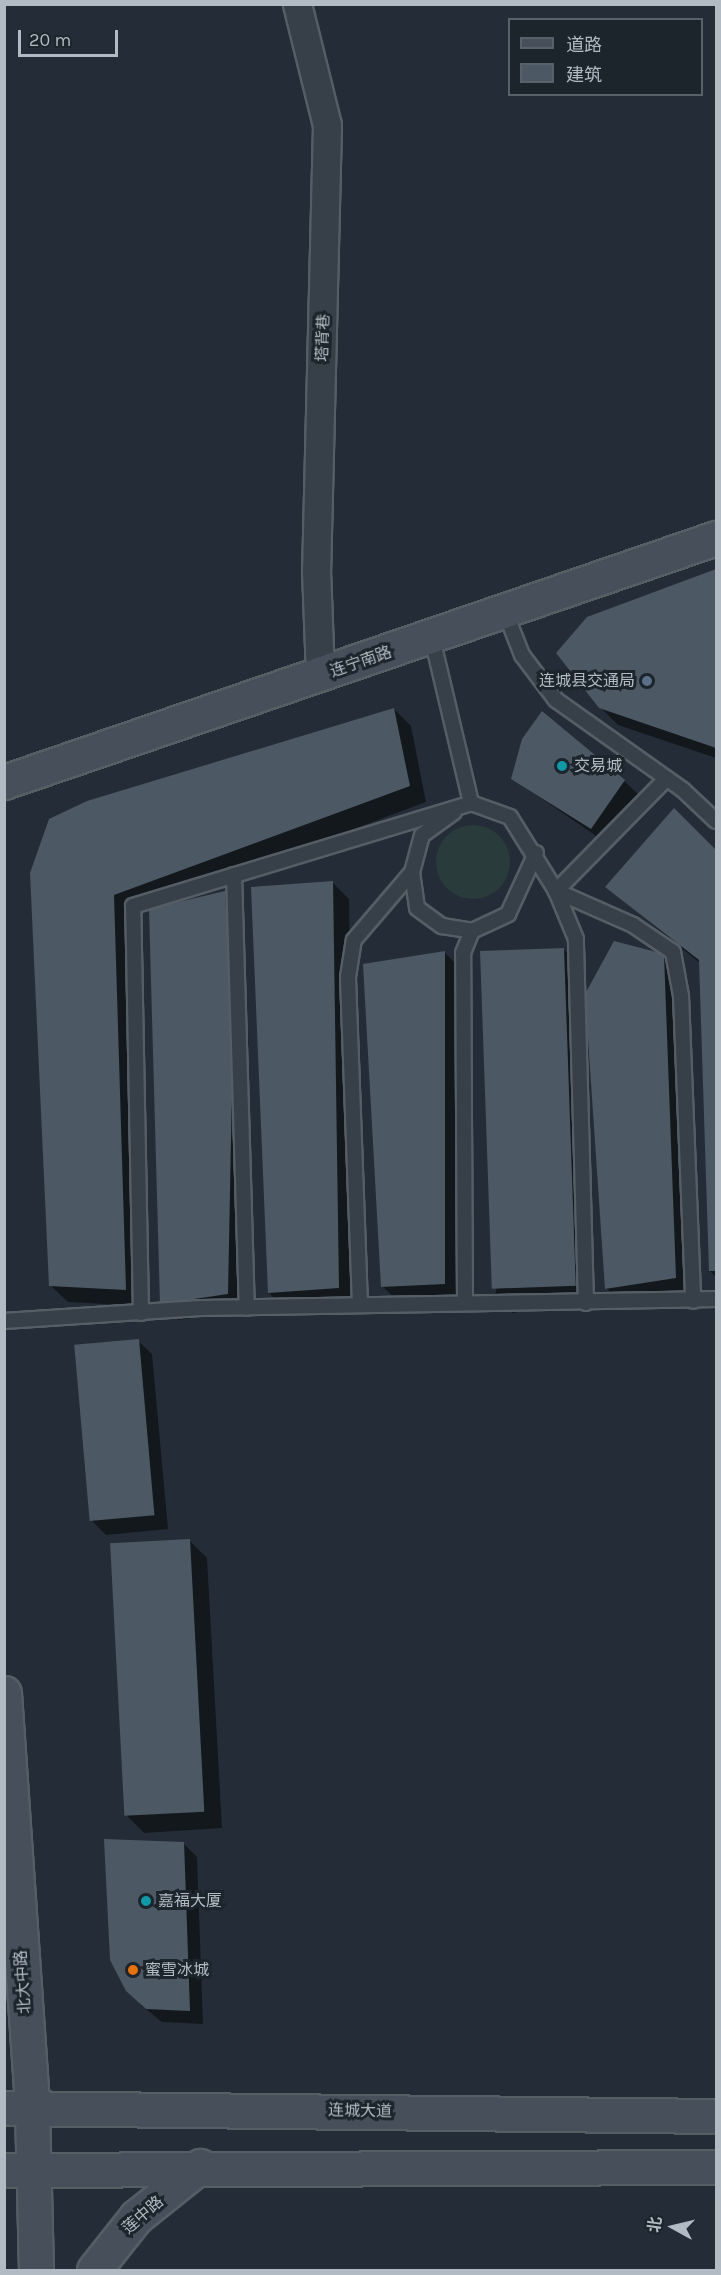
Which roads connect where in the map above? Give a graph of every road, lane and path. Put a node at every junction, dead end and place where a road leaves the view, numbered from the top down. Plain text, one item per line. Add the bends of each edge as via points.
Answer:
1 (297, 4) edge
2 (717, 538) edge
3 (506, 614) junction
4 (432, 638) junction
5 (320, 676) junction
6 (666, 779) junction
7 (4, 782) edge
8 (471, 802) junction
9 (717, 821) edge
10 (536, 853) junction
11 (412, 872) junction
12 (234, 875) junction
13 (556, 891) junction
14 (472, 931) junction
15 (717, 1299) edge
16 (693, 1301) junction
17 (465, 1303) junction
18 (586, 1303) junction
19 (360, 1305) junction
20 (247, 1308) junction
21 (141, 1312) junction
22 (4, 1321) edge
23 (4, 1694) edge
24 (11, 1908) edge
25 (18, 2108) edge
26 (717, 2115) edge
27 (200, 2166) junction
28 (717, 2167) edge
29 (19, 2170) edge
30 (36, 2271) edge
31 (93, 2271) edge

1 - 5 street, 塔背巷 via 327,125 316,570
2 - 3 main road, 连宁南路
3 - 4 main road, 连宁南路
3 - 6 lane via 522,655 556,700
4 - 5 main road, 连宁南路
4 - 8 lane
5 - 7 main road, 连宁南路
6 - 9 lane
6 - 13 lane
8 - 10 lane via 510,817
8 - 11 lane via 422,835
8 - 12 lane
10 - 13 lane
10 - 14 lane via 507,914
11 - 14 lane via 417,908 442,926
11 - 19 lane via 354,940 348,976
12 - 20 lane
12 - 21 lane via 133,906
13 - 16 lane via 633,925 673,952 681,996
13 - 18 lane via 576,939
14 - 17 lane via 463,953
15 - 16 lane
16 - 18 lane
17 - 18 lane
17 - 19 lane
19 - 20 lane
20 - 21 lane
21 - 22 lane
23 - 24 main road, 北大中路
24 - 25 main road, 北大中路
25 - 26 main road, 连城大道
25 - 29 main road, 北大中路
27 - 28 main road
27 - 29 main road
27 - 31 main road, 莲中路 via 136,2217
29 - 30 main road, 北大中路

